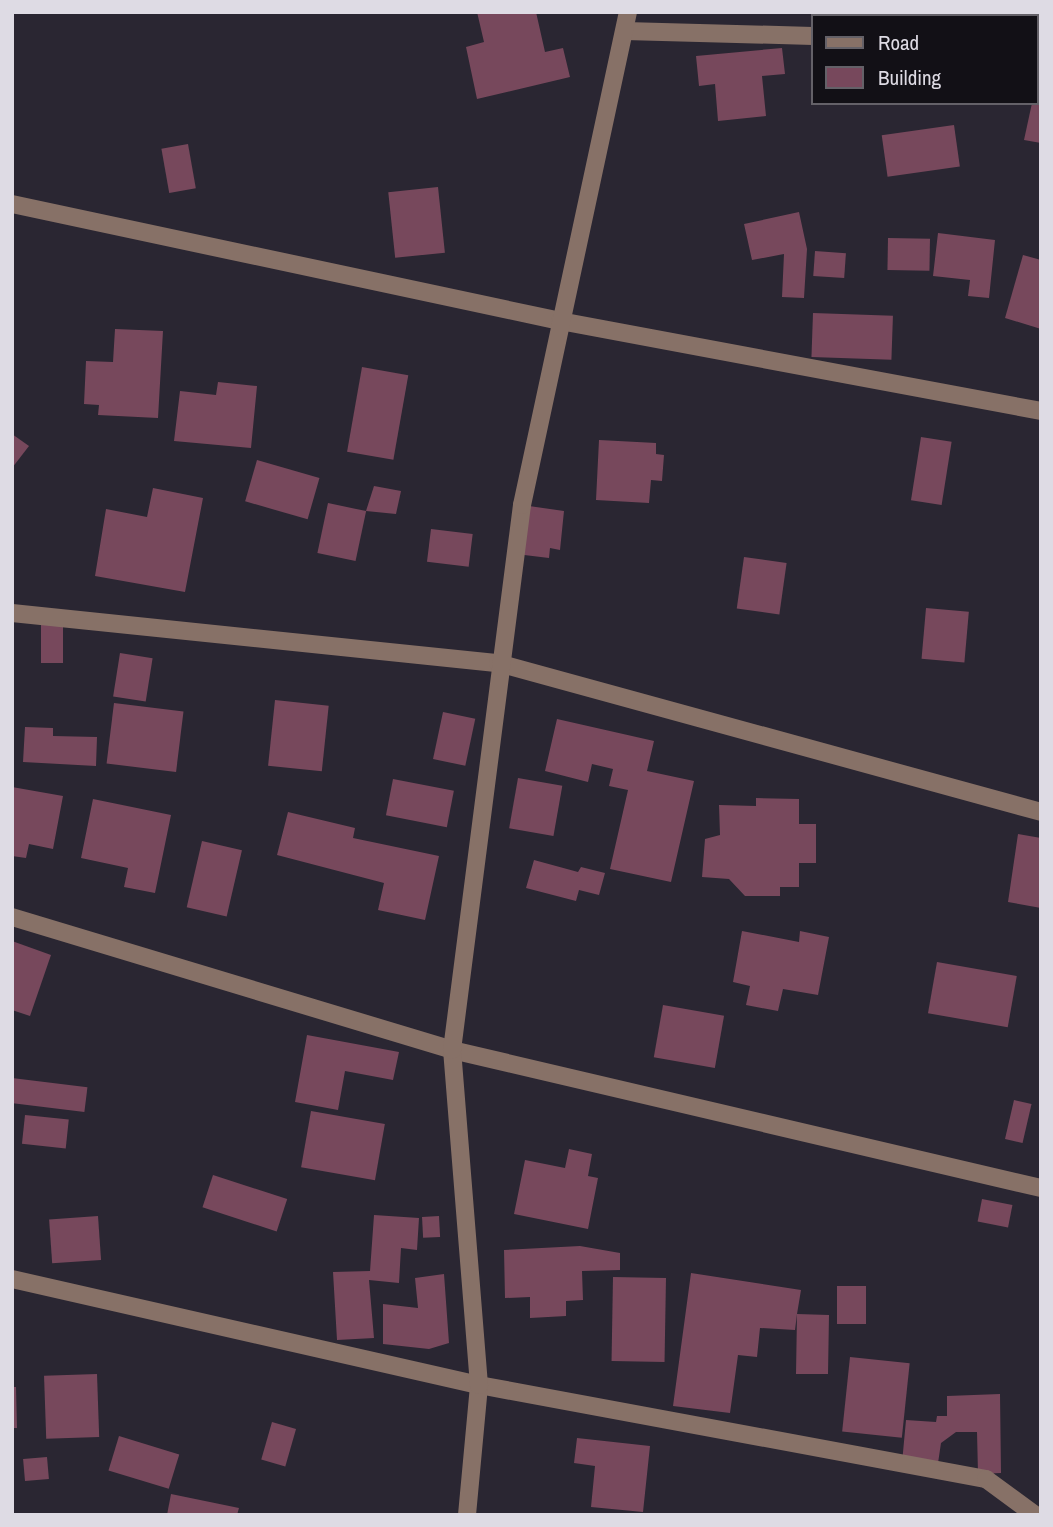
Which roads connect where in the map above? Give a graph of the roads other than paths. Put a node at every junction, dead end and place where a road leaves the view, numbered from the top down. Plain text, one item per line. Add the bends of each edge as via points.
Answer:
1 (628, 12) edge
2 (625, 31) junction
3 (811, 36) edge
4 (12, 204) edge
5 (560, 321) junction
6 (1041, 411) edge
7 (12, 613) edge
8 (498, 663) junction
9 (1041, 812) edge
10 (12, 917) edge
11 (452, 1050) junction
12 (1041, 1188) edge
13 (12, 1279) edge
14 (479, 1385) junction
15 (467, 1515) edge
16 (1035, 1515) edge

1 - 2 street
2 - 3 street
2 - 5 street
4 - 5 street
5 - 6 street
5 - 8 street via 522,505
7 - 8 street
8 - 9 street
8 - 11 street
10 - 11 street
11 - 12 street
11 - 14 street
13 - 14 street
14 - 15 street
14 - 16 street via 986,1479

